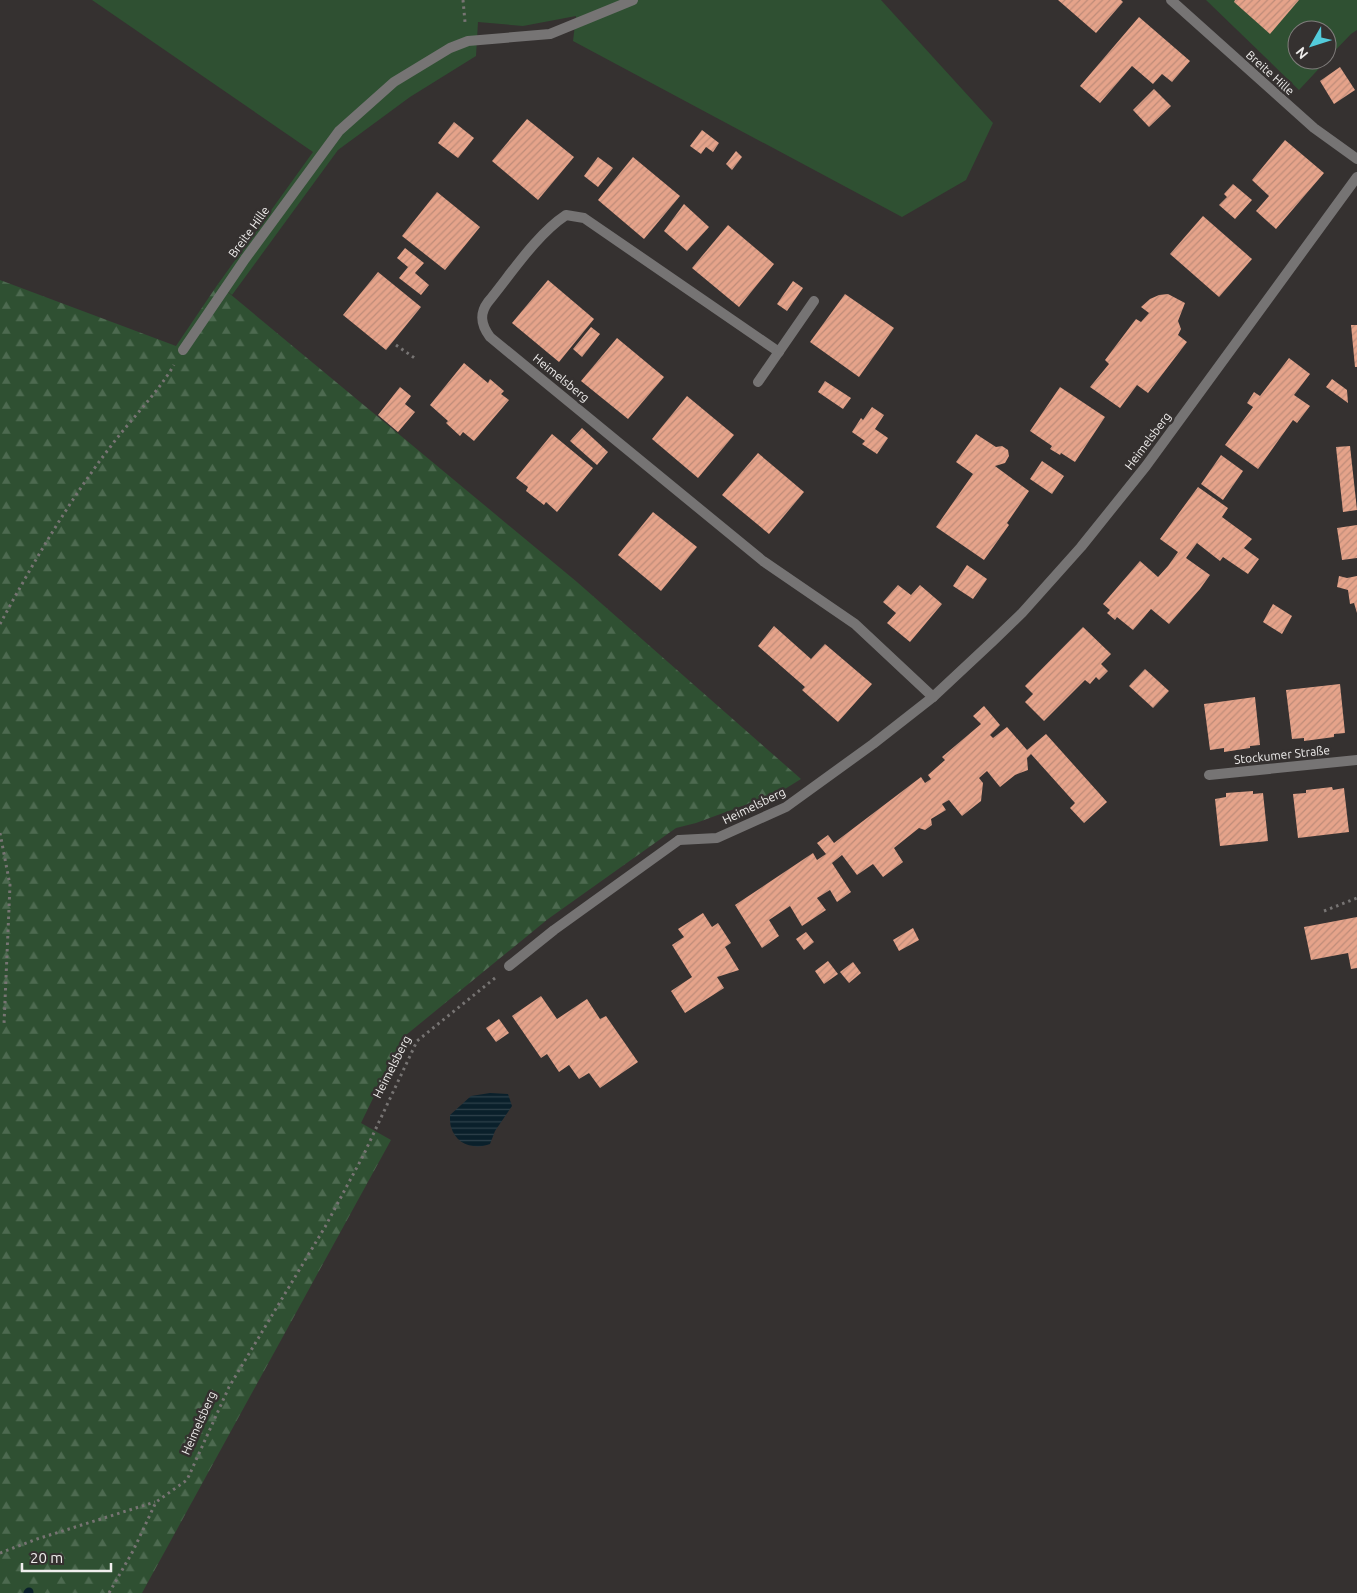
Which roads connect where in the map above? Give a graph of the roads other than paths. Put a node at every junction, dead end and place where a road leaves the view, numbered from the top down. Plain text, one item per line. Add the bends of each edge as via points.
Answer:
1 (633, 0) edge
2 (1171, 0) edge
3 (1357, 159) edge
4 (1357, 177) edge
5 (814, 301) dead end
6 (183, 350) road end
7 (779, 352) junction
8 (758, 382) dead end
9 (933, 697) junction
10 (1357, 760) edge
11 (1209, 775) dead end
12 (509, 966) road end

1 - 6 street, Breite Hille via 550,34 468,41 450,48 394,82 339,131
2 - 3 street, Breite Hille via 1314,128
4 - 9 street, Heimelsberg via 1146,466 1081,547 1022,613
5 - 7 street
7 - 8 street
7 - 9 street, Heimelsberg via 584,218 566,215 542,235 483,312 483,324 490,336 763,561 855,624
9 - 12 street, Heimelsberg via 786,806 717,838 679,840
10 - 11 street, Stockumer Straße

